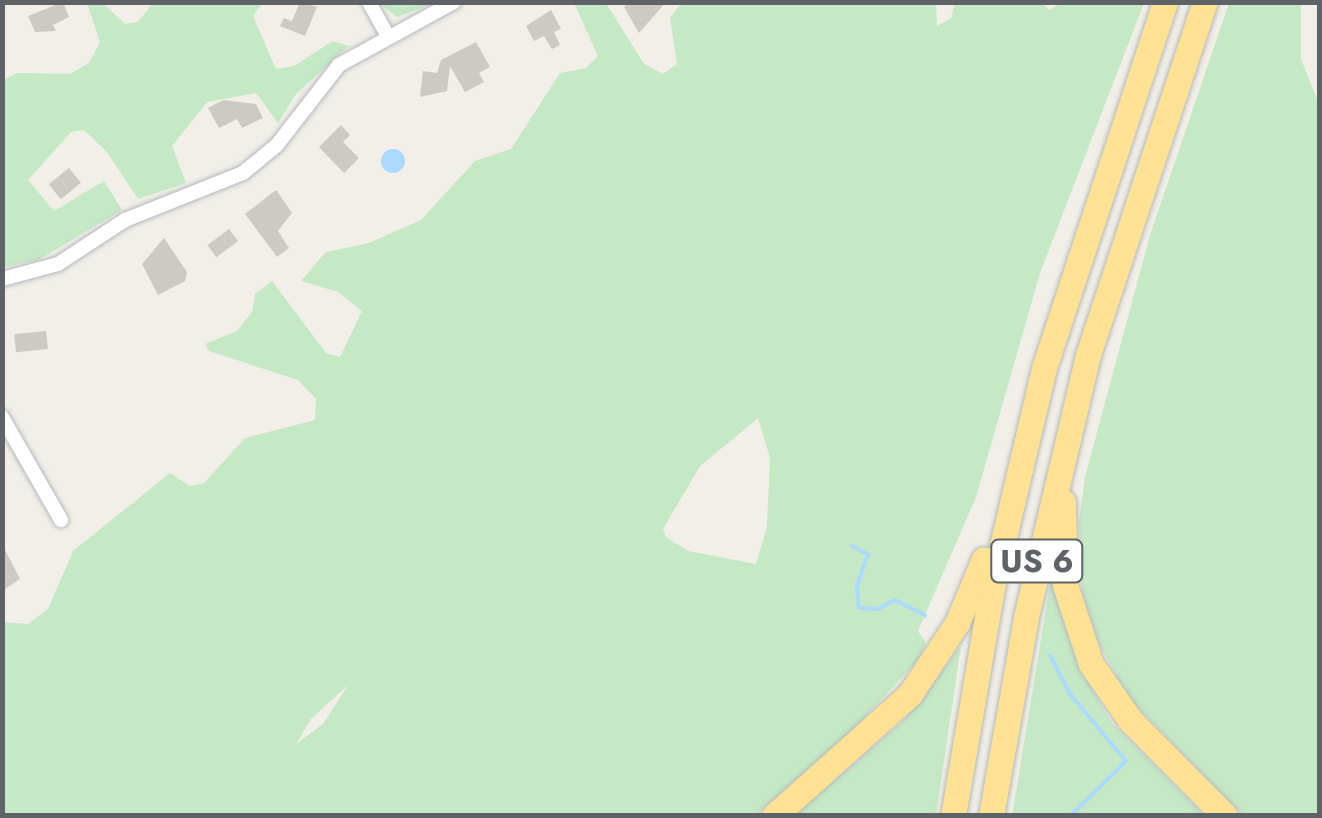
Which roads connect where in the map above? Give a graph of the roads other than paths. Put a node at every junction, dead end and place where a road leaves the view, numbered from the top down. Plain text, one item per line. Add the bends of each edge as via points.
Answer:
1 (369, 2) edge
2 (454, 2) edge
3 (1164, 2) edge
4 (1205, 2) edge
5 (387, 35) junction
6 (2, 279) edge
7 (1100, 310) junction
8 (1033, 412) junction
9 (2, 417) edge
10 (62, 520) dead end
11 (774, 816) edge
12 (953, 816) edge
13 (991, 816) edge
14 (1225, 816) edge

1 - 5 street
2 - 5 street
3 - 8 highway, US 6 via 1082,239
4 - 7 highway, US 6
5 - 6 street via 326,77 278,142 243,173 124,220 58,264
7 - 13 highway, US 6 via 1035,574
7 - 14 highway via 1063,507 1069,602 1109,694
8 - 11 highway via 975,587 935,660 881,724
8 - 12 highway, US 6 via 986,619
9 - 10 street

